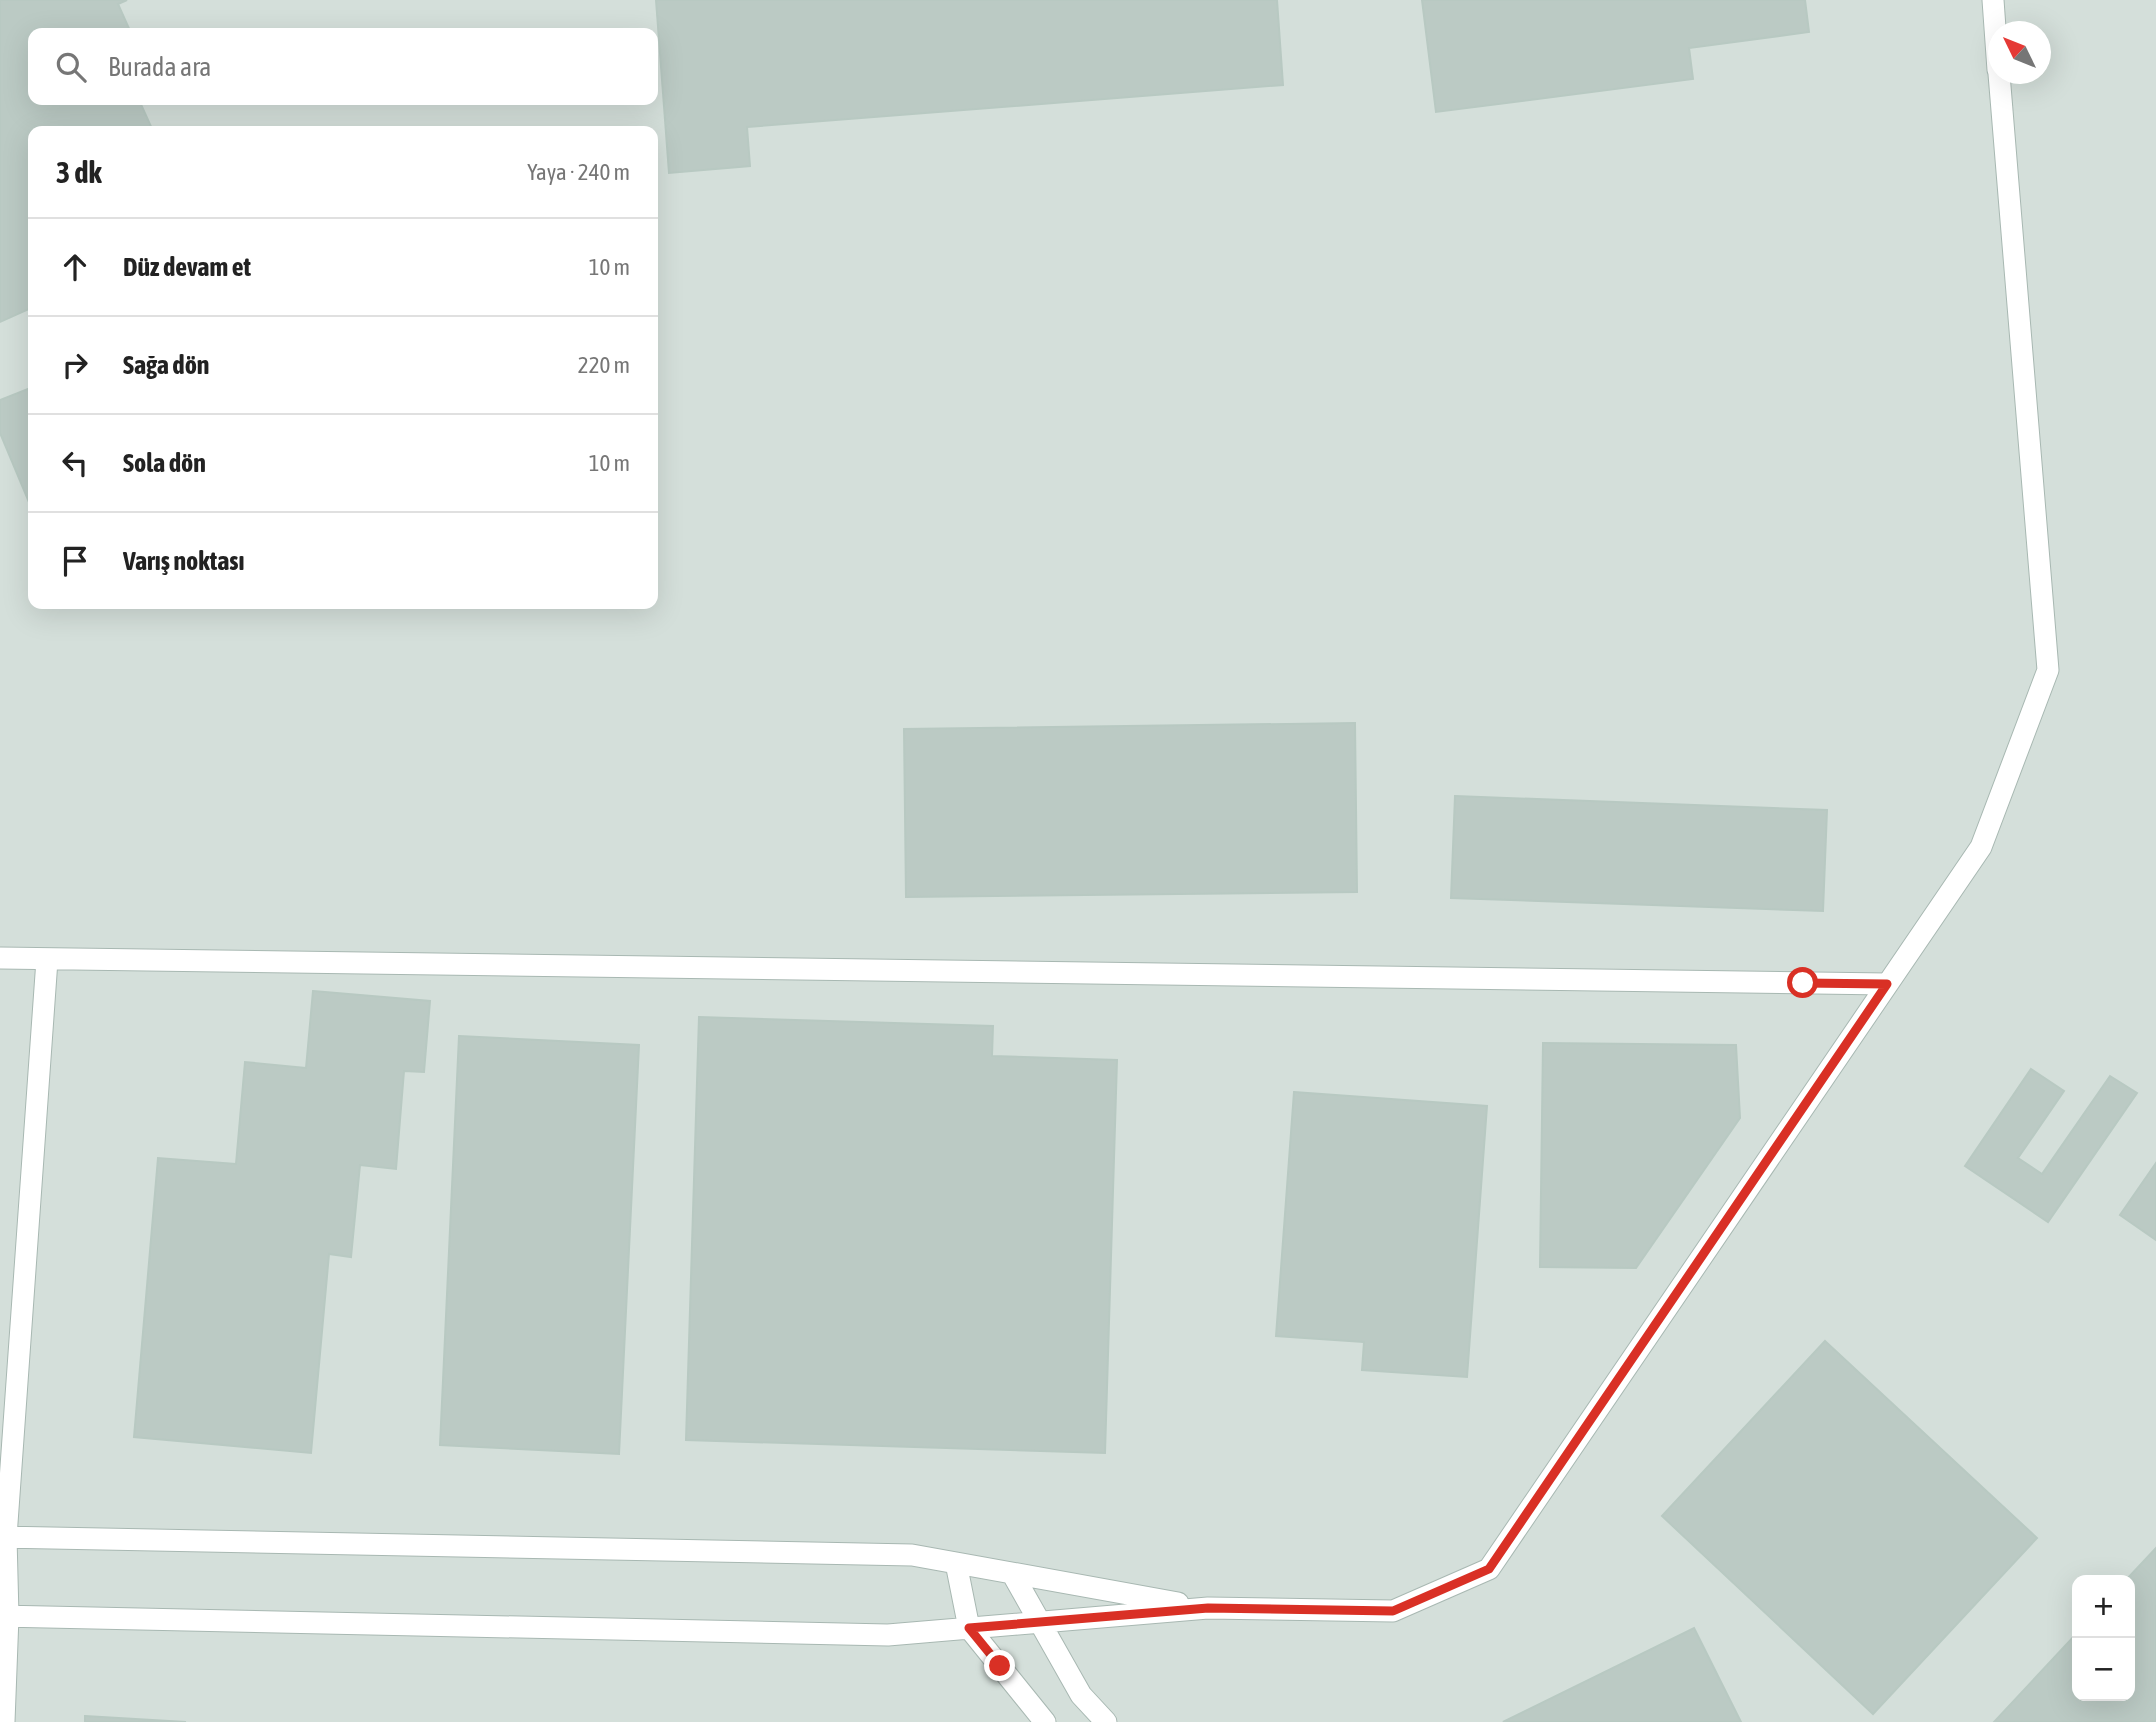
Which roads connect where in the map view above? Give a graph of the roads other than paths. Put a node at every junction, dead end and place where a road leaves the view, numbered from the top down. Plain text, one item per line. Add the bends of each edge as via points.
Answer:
1 (1993, 0) edge
2 (1995, 21) edge
3 (2000, 84) edge
4 (0, 958) edge
5 (47, 960) junction
6 (1887, 984) junction
7 (3, 1537) edge
8 (956, 1563) junction
9 (1012, 1573) junction
10 (1208, 1608) junction
11 (4, 1616) edge
12 (1040, 1623) junction
13 (969, 1628) junction
14 (4, 1722) edge
15 (1045, 1722) edge
16 (1106, 1722) edge

1 - 2 street
3 - 6 street via 2048,670 1981,847
4 - 5 street
5 - 6 street
5 - 7 street
6 - 10 street via 1489,1569 1393,1611
7 - 8 street via 912,1555
7 - 11 street
8 - 9 street
8 - 13 street
9 - 10 street
9 - 12 street
10 - 12 street
11 - 13 street via 874,1635
11 - 14 street
12 - 13 street
12 - 16 street via 1081,1695
13 - 15 street

